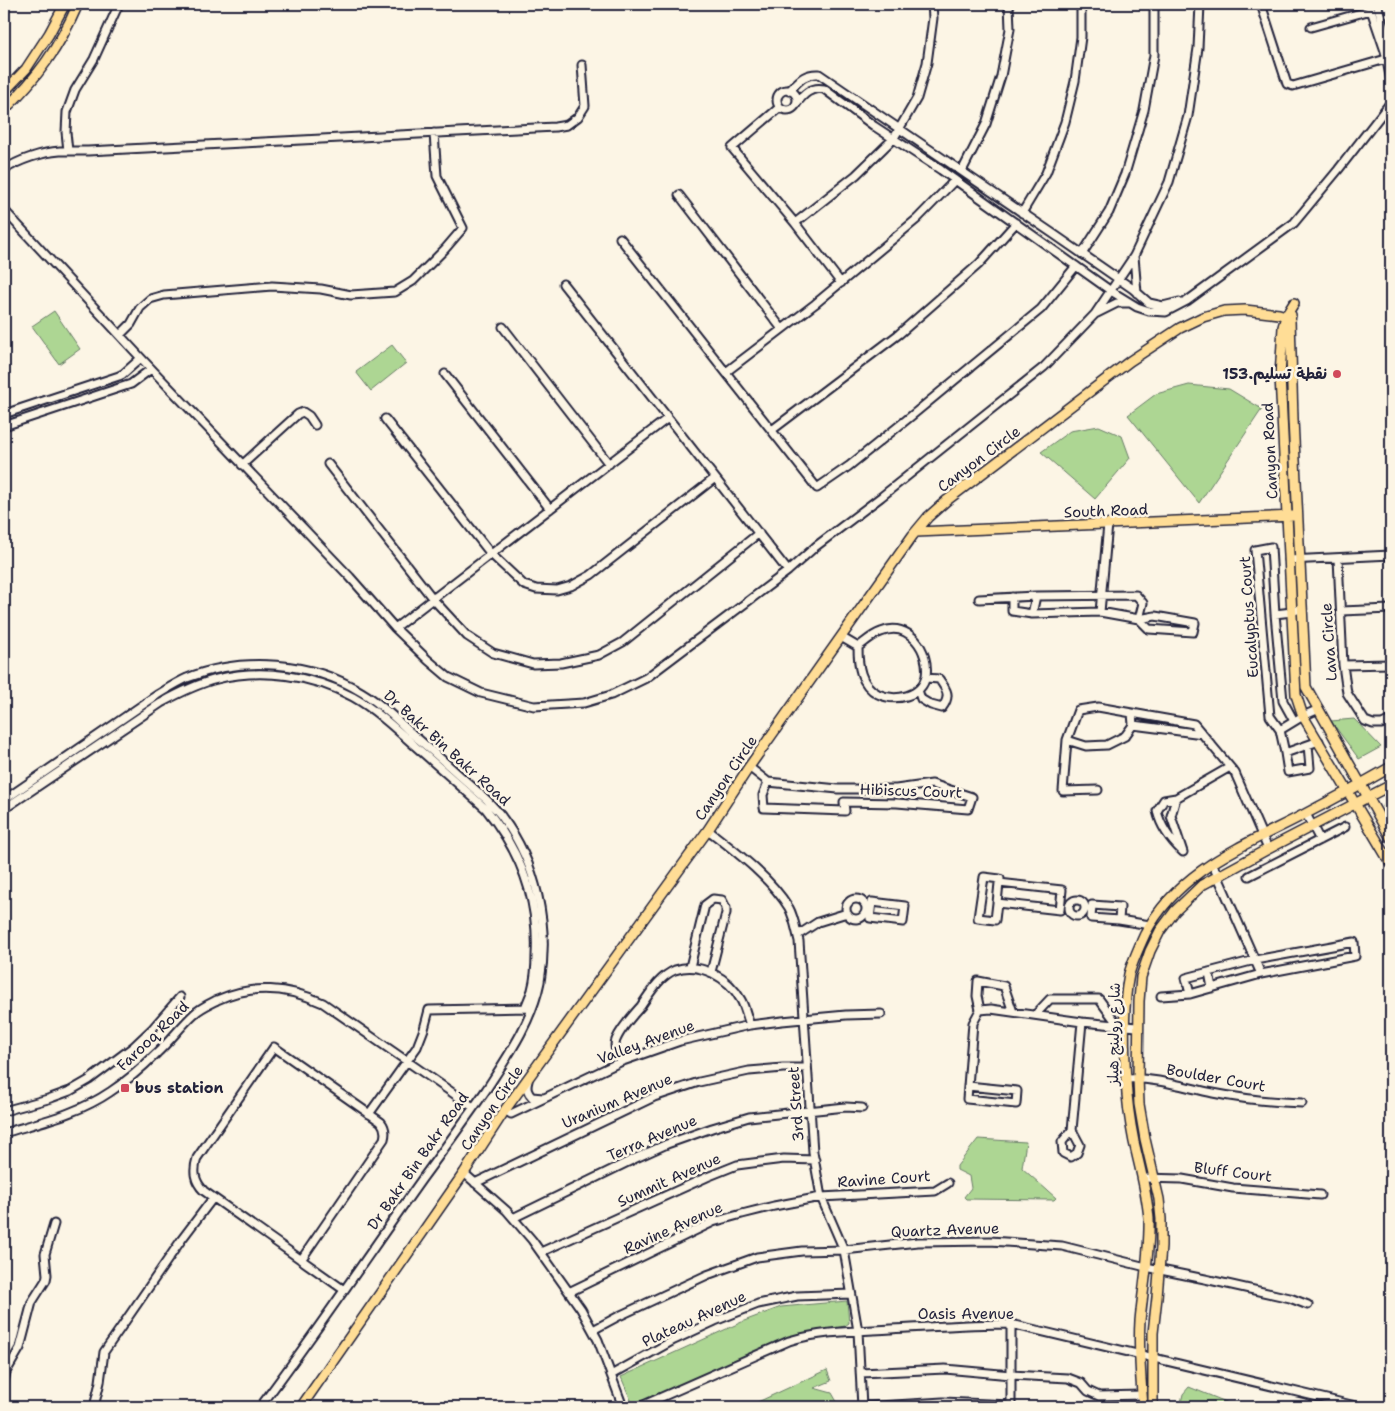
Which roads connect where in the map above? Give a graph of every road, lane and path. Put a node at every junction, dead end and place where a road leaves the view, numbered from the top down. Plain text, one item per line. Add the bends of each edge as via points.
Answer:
1 (65, 4) edge
2 (78, 4) edge
3 (119, 4) edge
4 (932, 4) edge
5 (1008, 4) edge
6 (1081, 4) edge
7 (1154, 4) edge
8 (1200, 4) edge
9 (1261, 4) edge
10 (1377, 4) edge
11 (1370, 7) edge
12 (1311, 27) dead end
13 (1391, 50) edge
14 (1386, 59) junction
15 (582, 65) dead end
16 (1391, 81) edge
17 (789, 91) junction
18 (4, 92) edge
19 (1391, 102) edge
20 (796, 104) junction
21 (780, 107) junction
22 (4, 110) edge
23 (899, 129) junction
24 (434, 133) junction
25 (894, 138) junction
26 (68, 151) junction
27 (4, 170) edge
28 (962, 172) junction
29 (955, 180) junction
30 (680, 195) dead end
31 (4, 210) edge
32 (1022, 212) junction
33 (795, 223) junction
34 (1016, 223) junction
35 (620, 238) dead end
36 (1082, 254) junction
37 (1134, 256) junction
38 (1076, 266) junction
39 (1118, 280) junction
40 (841, 282) junction
41 (563, 284) dead end
42 (1111, 291) junction
43 (1137, 293) junction
44 (1187, 301) junction
45 (1138, 307) junction
46 (1095, 314) junction
47 (1288, 318) junction
48 (503, 326) dead end
49 (782, 329) junction
50 (120, 335) junction
51 (141, 358) junction
52 (151, 368) junction
53 (726, 372) junction
54 (445, 374) dead end
55 (4, 414) edge
56 (668, 418) junction
57 (385, 419) dead end
58 (315, 425) dead end
59 (4, 426) edge
60 (772, 430) junction
61 (328, 464) dead end
62 (609, 464) junction
63 (242, 465) junction
64 (715, 478) junction
65 (550, 509) junction
66 (1298, 515) junction
67 (1287, 518) junction
68 (1108, 524) junction
69 (916, 532) junction
70 (759, 533) junction
71 (491, 554) junction
72 (1391, 555) edge
73 (1338, 558) junction
74 (1290, 560) junction
75 (1300, 560) junction
76 (788, 571) junction
77 (1101, 595) junction
78 (1036, 596) junction
79 (1012, 597) junction
80 (433, 599) junction
81 (979, 599) dead end
82 (1302, 608) junction
83 (1391, 609) edge
84 (1340, 611) junction
85 (1100, 612) junction
86 (1292, 612) junction
87 (1032, 614) junction
88 (1275, 614) junction
89 (1139, 619) junction
90 (395, 628) junction
91 (841, 637) junction
92 (858, 647) junction
93 (1391, 664) edge
94 (1343, 665) junction
95 (926, 678) junction
96 (918, 690) junction
97 (907, 697) junction
98 (921, 699) junction
99 (1319, 710) junction
100 (1132, 713) junction
101 (1303, 716) junction
102 (1391, 720) edge
103 (1294, 722) junction
104 (1133, 725) junction
105 (1280, 730) junction
106 (1203, 734) junction
107 (1067, 740) junction
108 (1319, 741) junction
109 (1308, 745) junction
110 (1285, 753) junction
111 (1230, 766) junction
112 (749, 767) junction
113 (1391, 767) edge
114 (768, 782) junction
115 (1361, 784) junction
116 (1391, 785) edge
117 (1098, 790) dead end
118 (1349, 791) junction
119 (1368, 797) junction
120 (1176, 798) junction
121 (4, 800) edge
122 (1356, 802) junction
123 (4, 809) edge
124 (1306, 814) junction
125 (1312, 826) junction
126 (1345, 827) dead end
127 (708, 830) junction
128 (1262, 836) junction
129 (1391, 838) edge
130 (1320, 840) junction
131 (1268, 849) junction
132 (1212, 863) junction
133 (1391, 864) edge
134 (1218, 875) junction
135 (1250, 876) dead end
136 (999, 884) junction
137 (997, 903) junction
138 (1060, 904) junction
139 (868, 910) junction
140 (1088, 910) junction
141 (847, 913) junction
142 (1119, 920) junction
143 (1150, 925) junction
144 (798, 935) junction
145 (1255, 960) junction
146 (690, 967) junction
147 (711, 972) junction
148 (1209, 972) junction
149 (1261, 974) junction
150 (1212, 988) junction
151 (1190, 994) junction
152 (1161, 996) dead end
153 (180, 997) dead end
154 (529, 1008) junction
155 (980, 1010) junction
156 (1013, 1012) junction
157 (881, 1014) dead end
158 (1035, 1015) junction
159 (804, 1019) junction
160 (1082, 1022) junction
161 (750, 1025) junction
162 (1122, 1026) junction
163 (1137, 1027) junction
164 (407, 1061) junction
165 (620, 1062) junction
166 (808, 1068) junction
167 (528, 1078) junction
168 (1126, 1078) junction
169 (1138, 1078) junction
170 (968, 1086) junction
171 (551, 1096) junction
172 (1302, 1103) dead end
173 (473, 1107) junction
174 (862, 1108) dead end
175 (505, 1110) junction
176 (4, 1111) edge
177 (810, 1111) junction
178 (369, 1114) junction
179 (1072, 1130) dead end
180 (4, 1133) edge
181 (814, 1160) junction
182 (464, 1173) junction
183 (1142, 1178) junction
184 (1155, 1178) junction
185 (475, 1183) junction
186 (948, 1183) dead end
187 (1320, 1195) dead end
188 (822, 1197) junction
189 (212, 1198) junction
190 (513, 1218) junction
191 (54, 1224) dead end
192 (844, 1250) junction
193 (541, 1252) junction
194 (301, 1260) junction
195 (1146, 1267) junction
196 (1158, 1269) junction
197 (344, 1290) junction
198 (569, 1292) junction
199 (852, 1294) junction
200 (1308, 1306) dead end
201 (1011, 1324) junction
202 (593, 1330) junction
203 (858, 1331) junction
204 (1140, 1355) junction
205 (1153, 1358) junction
206 (860, 1373) junction
207 (611, 1375) junction
208 (1011, 1375) junction
209 (4, 1382) edge
210 (1142, 1395) junction
211 (1011, 1406) edge
212 (94, 1407) edge
213 (260, 1407) edge
214 (301, 1407) edge
215 (623, 1407) edge
216 (639, 1407) edge
217 (862, 1407) edge
218 (1143, 1407) edge
219 (1153, 1407) edge
220 (1360, 1407) edge

1 - 18 main road via 26,69
2 - 22 main road via 65,33 42,69
3 - 26 street via 67,112
4 - 23 street via 928,63 917,98
5 - 28 street via 1010,29 1001,76 986,124
6 - 32 street via 1081,37 1065,122 1046,173
7 - 36 street via 1154,55 1144,110 1125,174 1109,212
8 - 37 street via 1198,48 1188,116 1169,182
9 - 14 street via 1288,84 1293,86
10 - 13 street
11 - 12 street
11 - 14 street
14 - 16 street
15 - 24 street via 585,106 567,125
17 - 20 street via 795,95
17 - 21 street via 778,96
17 - 23 street via 811,73 819,74
19 - 44 street via 1294,223
20 - 21 street via 790,110
20 - 25 street via 812,89 824,89
21 - 33 street via 732,148
23 - 25 street
23 - 28 street
24 - 26 street
24 - 50 street via 437,176 463,228 413,281 395,292 373,294 351,295 321,289 272,286 164,295 150,299 140,308 132,324
25 - 29 street
25 - 33 street via 856,174
26 - 27 street via 28,158
28 - 32 street
29 - 34 street
29 - 40 street via 917,219
30 - 49 street
31 - 50 street
32 - 36 street
33 - 40 street
34 - 38 street
34 - 60 street via 979,264 899,334
35 - 53 street
36 - 39 street
37 - 39 street
37 - 43 street
38 - 42 street
38 - 60 street via 1041,308 910,417 817,488
39 - 42 street
39 - 43 street
40 - 49 street
41 - 56 street
42 - 45 street
42 - 46 street
43 - 44 street via 1149,303 1163,306
44 - 45 street via 1166,312
45 - 46 street via 1117,303
46 - 76 street via 1044,366
47 - 66 main road, Canyon Road
47 - 67 main road, Canyon Road via 1283,327 1280,376
47 - 69 main road, Canyon Circle via 1245,310 1224,311 1203,316 1180,328 1130,361 946,501
48 - 62 street
49 - 53 street
50 - 51 street
51 - 52 street
51 - 55 street via 123,374
52 - 59 street via 131,384
52 - 63 street
53 - 60 street
54 - 65 street
56 - 62 street
56 - 64 street
57 - 71 street
58 - 63 street via 303,412 298,414
61 - 80 street
62 - 65 street
63 - 90 street via 344,570
64 - 70 street
64 - 71 street via 591,575 571,586 557,590 524,585
65 - 71 street
66 - 67 main road, South Road
66 - 75 main road, Canyon Road
67 - 68 main road, South Road
67 - 74 main road, Canyon Road
68 - 69 main road, South Road
68 - 77 street
69 - 91 main road, Canyon Circle
70 - 76 street
70 - 80 street via 623,642 599,655 561,663 533,664 493,653 467,636
71 - 80 street
72 - 73 street
73 - 75 street
73 - 84 street, Lava Circle
74 - 75 street
74 - 86 main road, Canyon Road
75 - 82 main road, Canyon Road
76 - 90 street via 646,678 611,695 584,703 534,706 482,693 448,677
77 - 78 street
77 - 85 street
77 - 89 street via 1136,595 1143,603
78 - 79 street
78 - 87 street
79 - 81 street
79 - 87 street via 1012,611
80 - 90 street
82 - 86 street, Eucalyptus Court
82 - 99 main road, Canyon Road via 1306,687
83 - 84 street
84 - 94 street, Lava Circle
85 - 87 street
85 - 89 street
86 - 88 street, Eucalyptus Court
86 - 101 main road, Canyon Road via 1296,695
88 - 103 street, Eucalyptus Court via 1283,701
88 - 105 street, Eucalyptus Court via 1271,547 1255,550 1270,716
89 - 89 street via 1149,628 1193,632 1195,623 1155,616
91 - 92 street
91 - 112 main road, Canyon Circle
92 - 95 street via 882,631 896,630 912,635 926,662
92 - 97 street via 858,664 866,684 878,694
93 - 94 street
94 - 102 street, Lava Circle via 1347,693 1365,721 1382,724
95 - 96 street
95 - 98 street via 939,679 947,689 947,701 942,708
96 - 97 street
96 - 98 street
97 - 98 street
99 - 101 street
99 - 115 main road, Canyon Road
100 - 104 street
100 - 106 street via 1194,724
100 - 107 street via 1098,707 1078,710
101 - 103 street
101 - 108 main road, Canyon Road
103 - 105 street
104 - 106 street
104 - 107 street via 1125,736 1107,745 1086,746
105 - 110 street, Eucalyptus Court
106 - 111 street
107 - 117 street via 1062,791
108 - 109 street
108 - 118 main road, Canyon Road
109 - 110 street
109 - 110 street, Eucalyptus Court via 1310,768 1288,772
111 - 120 street
111 - 128 street
112 - 114 street
112 - 127 main road, Canyon Circle
113 - 115 main road, شارع رولينج هيلز
114 - 114 street, Hibiscus Court via 763,795 764,808 845,811 844,802 860,802 968,809 972,797 932,784 896,789 838,789
115 - 118 main road, شارع رولينج هيلز
115 - 119 main road, Canyon Road
116 - 119 main road, شارع رولينج هيلز
118 - 122 main road, Canyon Road
118 - 124 main road, شارع رولينج هيلز
119 - 122 main road, شارع رولينج هيلز
119 - 129 main road, Canyon Road
120 - 120 street via 1164,800 1157,811 1160,824 1172,843 1183,852 1171,816
121 - 154 street, Dr Bakr Bin Bakr Road via 157,695 188,678 238,666 272,665 317,672 376,701 487,800 513,834 531,873 542,919 544,941 540,984
122 - 125 main road, شارع رولينج هيلز
122 - 133 main road, Canyon Road
123 - 154 street via 161,703 198,685 235,675 269,674 336,688 382,717 498,824 519,862 533,902 537,942
124 - 125 street
124 - 128 main road, شارع رولينج هيلز
125 - 130 street
125 - 131 main road, شارع رولينج هيلز
126 - 130 street
127 - 144 street, 3rd Street via 773,886 790,909
127 - 167 main road, Canyon Circle
128 - 131 street
128 - 132 main road, شارع رولينج هيلز
130 - 135 street
131 - 134 main road, شارع رولينج هيلز
132 - 134 street
132 - 143 main road, شارع رولينج هيلز via 1176,891
134 - 145 street
134 - 163 main road, شارع رولينج هيلز via 1187,898 1160,931 1141,977
136 - 137 street
136 - 137 street via 1000,879 984,877 978,918 995,920
136 - 138 street via 1062,890
137 - 138 street via 1060,910
138 - 140 street via 1070,906 1074,901 1080,901
139 - 139 street via 872,902 905,906 903,922 870,918
139 - 141 street via 858,919
139 - 141 street via 862,901 853,899 848,903
140 - 142 street via 1091,918
140 - 142 street via 1092,905 1120,908
141 - 144 street via 818,922
142 - 143 street
143 - 162 main road, شارع رولينج هيلز via 1130,974
144 - 159 street, 3rd Street
145 - 148 street
145 - 149 street
145 - 149 street via 1354,942 1355,956
146 - 147 street
146 - 147 street via 705,905 713,900 722,900 726,913
146 - 165 street via 674,970 661,980 623,1028 615,1042
147 - 161 street via 731,987 741,1000
148 - 150 street
148 - 151 street via 1186,978
149 - 150 street
150 - 151 street
151 - 152 street
153 - 176 street via 133,1047 89,1080 70,1091
154 - 164 street via 429,1010 421,1038
154 - 173 street, Dr Bakr Bin Bakr Road via 527,1022 518,1039
155 - 156 street
155 - 156 street via 978,981 1004,986
155 - 170 street via 973,1023
156 - 158 street
157 - 159 street, Valley Avenue
158 - 160 street
158 - 162 street via 1050,998 1099,999
159 - 161 street, Valley Avenue
159 - 166 street, 3rd Street
160 - 162 street
160 - 179 street
161 - 165 street, Valley Avenue via 680,1041
162 - 163 street
162 - 168 main road, شارع رولينج هيلز
163 - 169 main road, شارع رولينج هيلز
164 - 173 street, Farooq Road
164 - 178 street
164 - 180 street, Farooq Road via 324,1003 296,992 256,989 226,996 194,1014 158,1053 109,1093 71,1112
165 - 171 street, Valley Avenue
166 - 177 street, 3rd Street
166 - 185 street, Uranium Avenue via 749,1071 699,1082 654,1097
167 - 171 street via 526,1086 532,1097
167 - 175 main road, Canyon Circle
168 - 169 street, Boulder Court
168 - 183 main road, شارع رولينج هيلز via 1127,1104
169 - 172 street, Boulder Court via 1245,1099
169 - 184 main road, شارع رولينج هيلز via 1139,1104
170 - 170 street via 967,1099 1016,1104 1017,1091
171 - 175 street, Valley Avenue via 511,1114
173 - 197 street, Dr Bakr Bin Bakr Road
174 - 177 street, Terra Avenue
175 - 182 main road, Canyon Circle
177 - 181 street, 3rd Street
177 - 190 street, Terra Avenue via 748,1116 667,1144
178 - 189 street via 274,1047 197,1158 196,1180
178 - 194 street via 384,1126 384,1139
181 - 188 street, 3rd Street
181 - 193 street, Summit Avenue via 784,1159 737,1165
182 - 185 street
182 - 214 main road, Canyon Circle
183 - 184 street, Bluff Court
183 - 195 main road, شارع رولينج هيلز via 1149,1219
184 - 187 street, Bluff Court
184 - 196 main road, شارع رولينج هيلز via 1161,1219
185 - 190 street
186 - 188 street, Ravine Court via 935,1191
188 - 192 street, 3rd Street
188 - 198 street, Ravine Avenue via 713,1222
189 - 194 street
189 - 212 street via 104,1352
190 - 193 street
191 - 209 street via 45,1254 46,1280 32,1302 20,1348
192 - 195 street, Quartz Avenue via 918,1242 990,1241 1062,1246
192 - 199 street, 3rd Street
192 - 202 street, Quartz Avenue via 757,1257 707,1275
193 - 198 street
194 - 197 street
195 - 196 street, Quartz Avenue
195 - 204 main road, شارع رولينج هيلز
196 - 200 street, Quartz Avenue via 1290,1298
196 - 205 main road, شارع رولينج هيلز
197 - 213 street, Dr Bakr Bin Bakr Road
198 - 202 street
199 - 203 street, 3rd Street
199 - 207 street, Plateau Avenue via 797,1296 758,1304 674,1340
201 - 203 street, Oasis Avenue
201 - 204 street, Oasis Avenue
201 - 208 street
202 - 207 street
203 - 206 street, 3rd Street
203 - 216 street, Oasis Avenue via 806,1336 789,1341
204 - 205 street, Oasis Avenue
204 - 210 main road, شارع رولينج هيلز
205 - 219 main road, شارع رولينج هيلز
205 - 220 street, Oasis Avenue
206 - 208 street via 946,1369
206 - 217 street, 3rd Street
207 - 215 street
208 - 210 street via 1068,1378 1099,1396
208 - 211 street
210 - 218 main road, شارع رولينج هيلز
211 - 217 street via 943,1402

